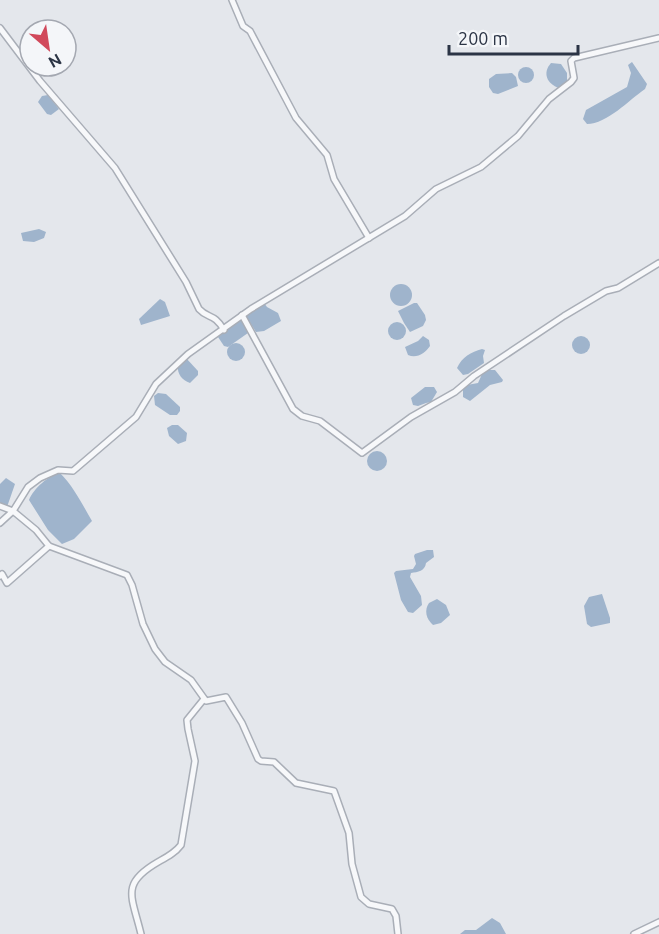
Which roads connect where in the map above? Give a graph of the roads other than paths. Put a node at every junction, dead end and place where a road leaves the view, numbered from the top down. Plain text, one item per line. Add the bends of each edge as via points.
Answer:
1 (232, 0) edge
2 (0, 28) edge
3 (659, 38) edge
4 (369, 238) junction
5 (659, 263) edge
6 (242, 315) junction
7 (224, 330) junction
8 (0, 506) edge
9 (13, 511) junction
10 (0, 523) edge
11 (50, 546) junction
12 (0, 576) edge
13 (204, 699) junction
14 (659, 922) edge
15 (141, 934) edge
16 (398, 934) edge
17 (634, 934) edge

1 - 4 street via 296,118 327,155 334,179
2 - 7 street via 115,168 199,309 216,318
3 - 4 street via 574,58 574,78 544,104 513,142 481,167 436,189 405,216
4 - 6 street
5 - 6 street via 564,316 362,453 320,421 293,409
6 - 7 street
7 - 9 street via 176,364 121,432 73,471 47,473 28,487
8 - 9 street
9 - 10 street
9 - 11 street
11 - 12 street via 7,583
11 - 13 street via 127,576 142,624 155,649 165,662 191,680
13 - 15 street via 187,720 195,761 181,845 141,872 132,886
13 - 16 street via 226,697 258,759 274,762 296,783 334,791 349,833 361,897 369,904 392,909
14 - 17 street

